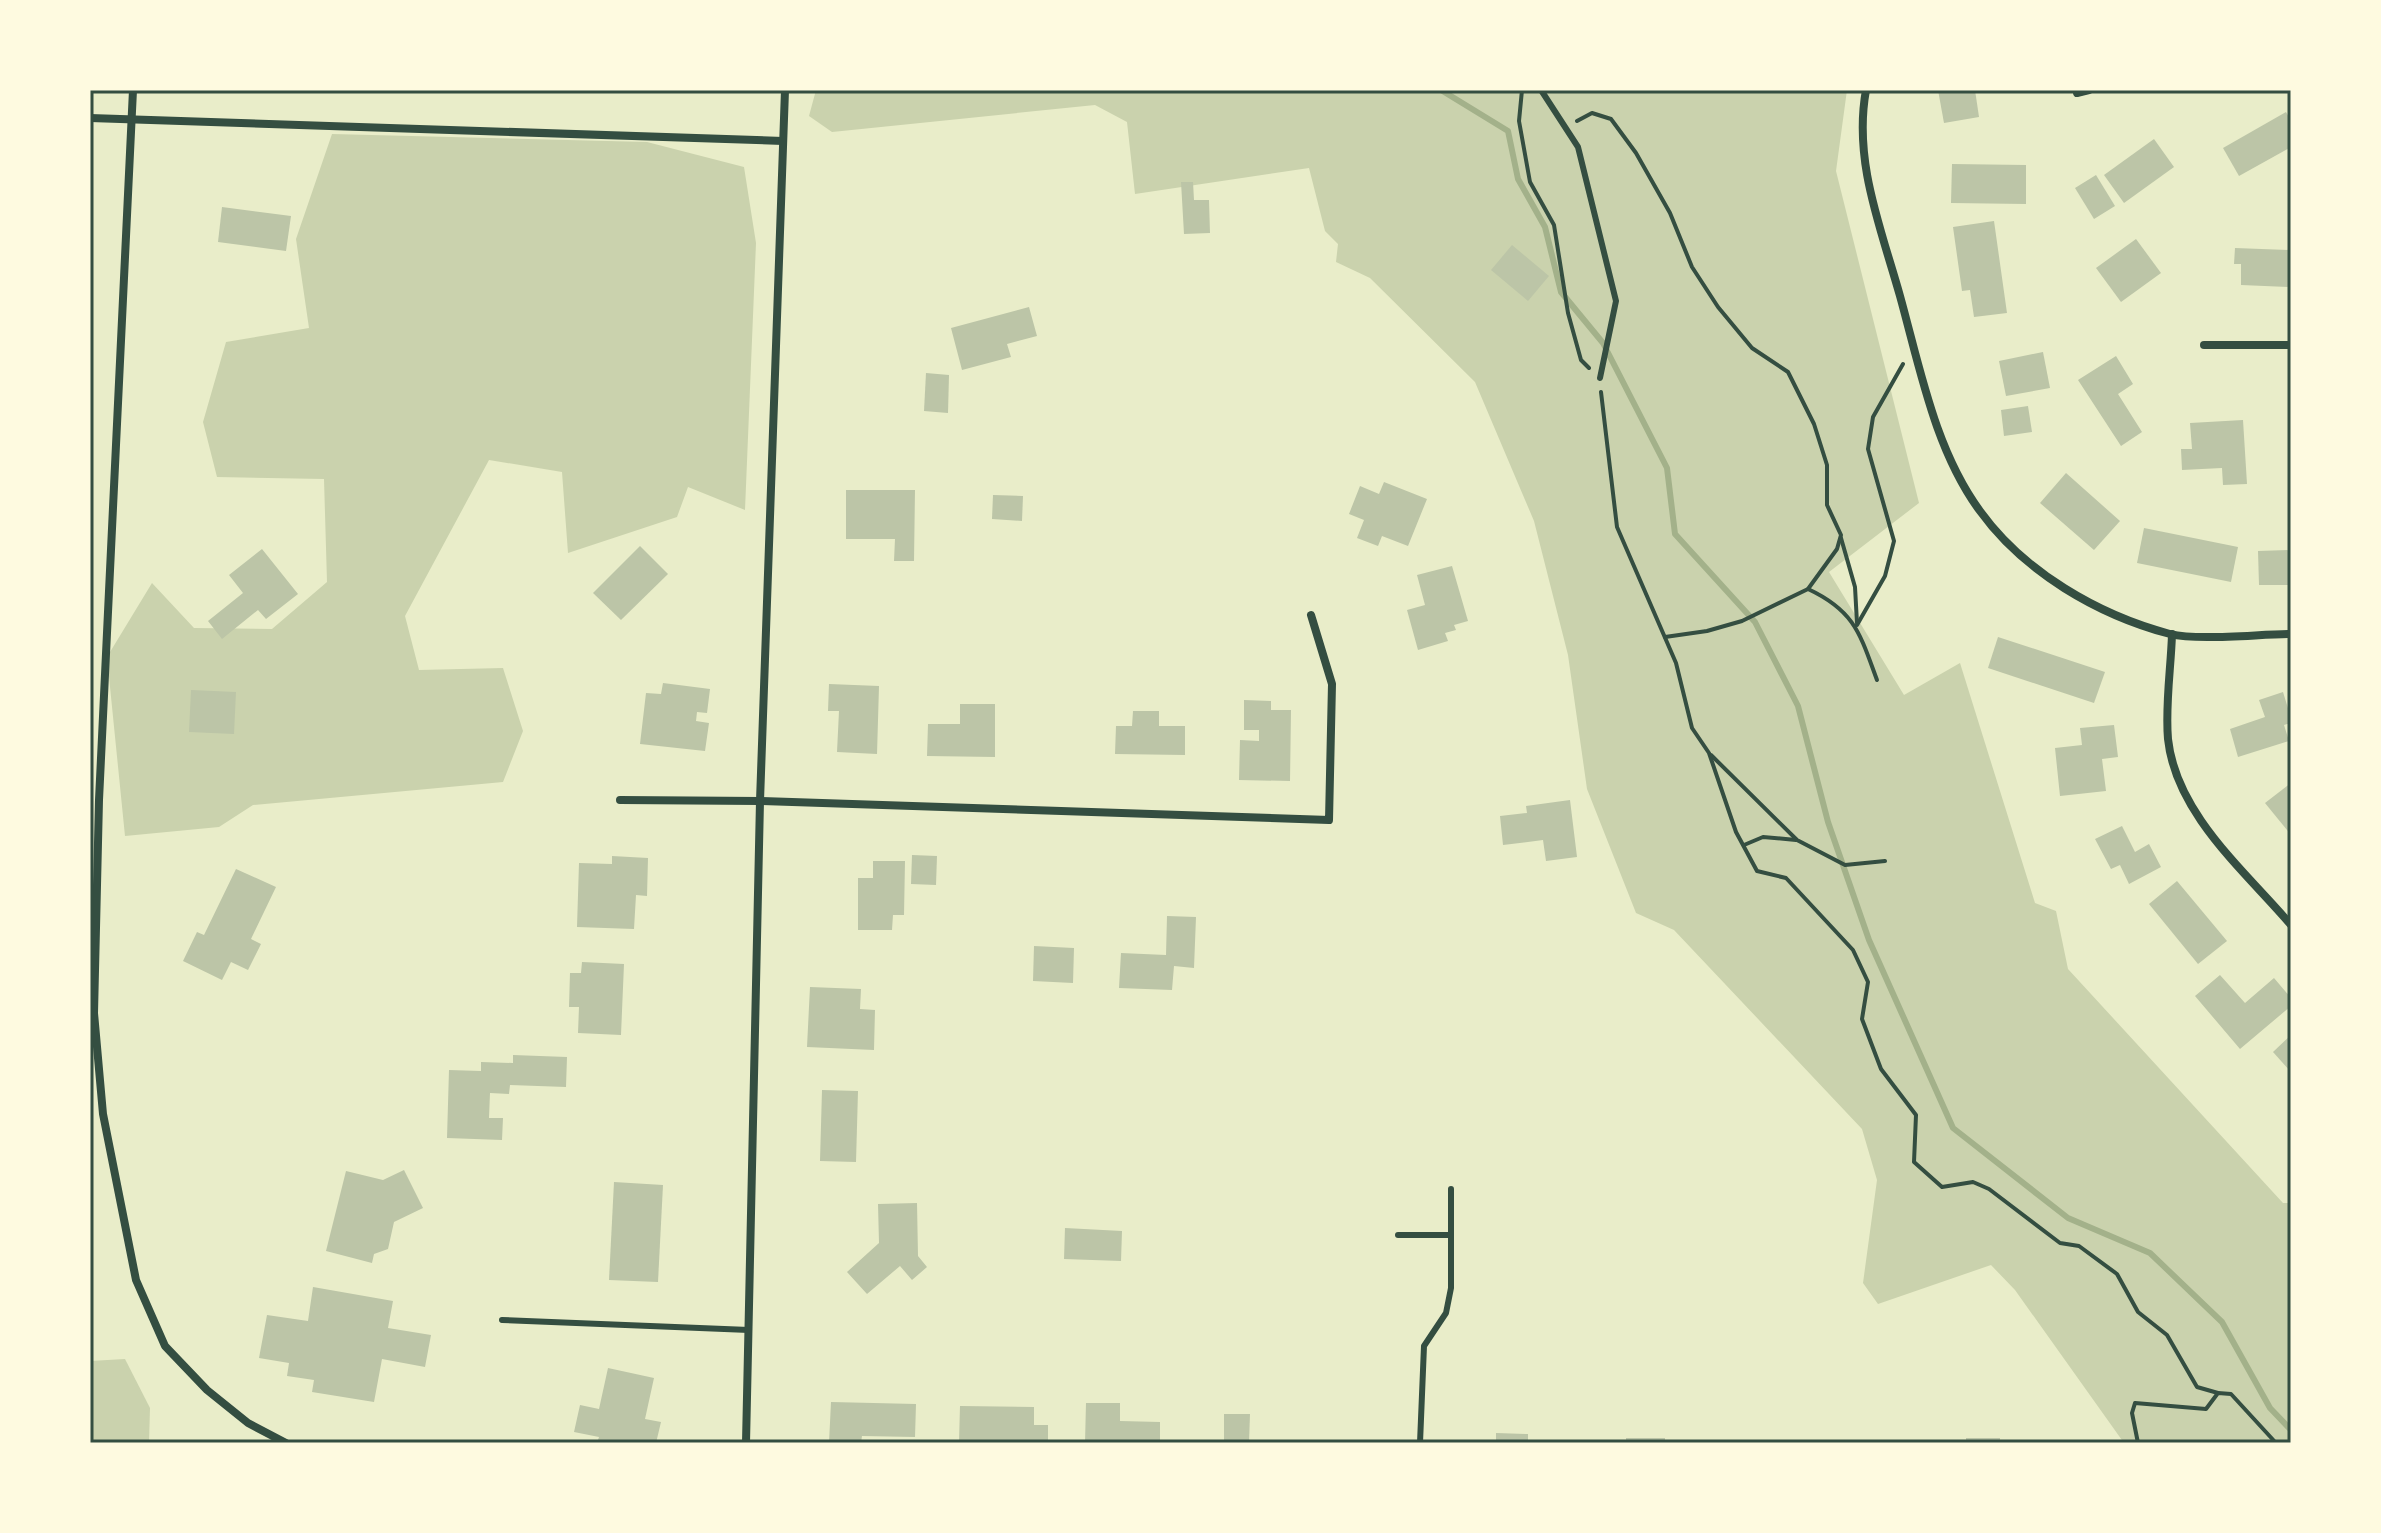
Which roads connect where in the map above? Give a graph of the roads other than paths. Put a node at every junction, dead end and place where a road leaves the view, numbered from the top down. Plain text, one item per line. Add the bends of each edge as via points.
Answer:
1 (133, 90) edge
2 (785, 90) edge
3 (1541, 90) edge
4 (1866, 90) edge
5 (2089, 90) edge
6 (2077, 93) dead end
7 (90, 118) edge
8 (132, 120) junction
9 (783, 141) junction
10 (2204, 345) dead end
11 (2291, 345) edge
12 (1600, 378) road end
13 (1311, 615) dead end
14 (2172, 634) junction
15 (2291, 634) edge
16 (94, 800) edge
17 (620, 800) dead end
18 (760, 801) junction
19 (97, 861) junction
20 (90, 875) edge
21 (2291, 925) edge
22 (1451, 1189) dead end
23 (1398, 1235) dead end
24 (1451, 1235) junction
25 (502, 1320) dead end
26 (749, 1330) junction
27 (286, 1443) edge
28 (746, 1443) edge
29 (1420, 1443) edge

1 - 8 street
2 - 9 street
3 - 12 lane via 1578,147 1616,301
4 - 14 street via 1862,161 1933,412 1980,511 2041,575 2107,611
5 - 6 street
7 - 8 street
8 - 9 street
8 - 16 street
9 - 18 street
10 - 11 street
13 - 18 street via 1332,684 1329,820
14 - 15 street
14 - 21 street via 2168,738 2176,776 2196,814
16 - 19 street
17 - 18 street
18 - 26 street
19 - 20 street
19 - 27 street via 94,1013 103,1114 136,1280 165,1346 248,1423
22 - 24 lane
23 - 24 lane
24 - 29 lane via 1446,1313 1424,1346
25 - 26 lane
26 - 28 street

